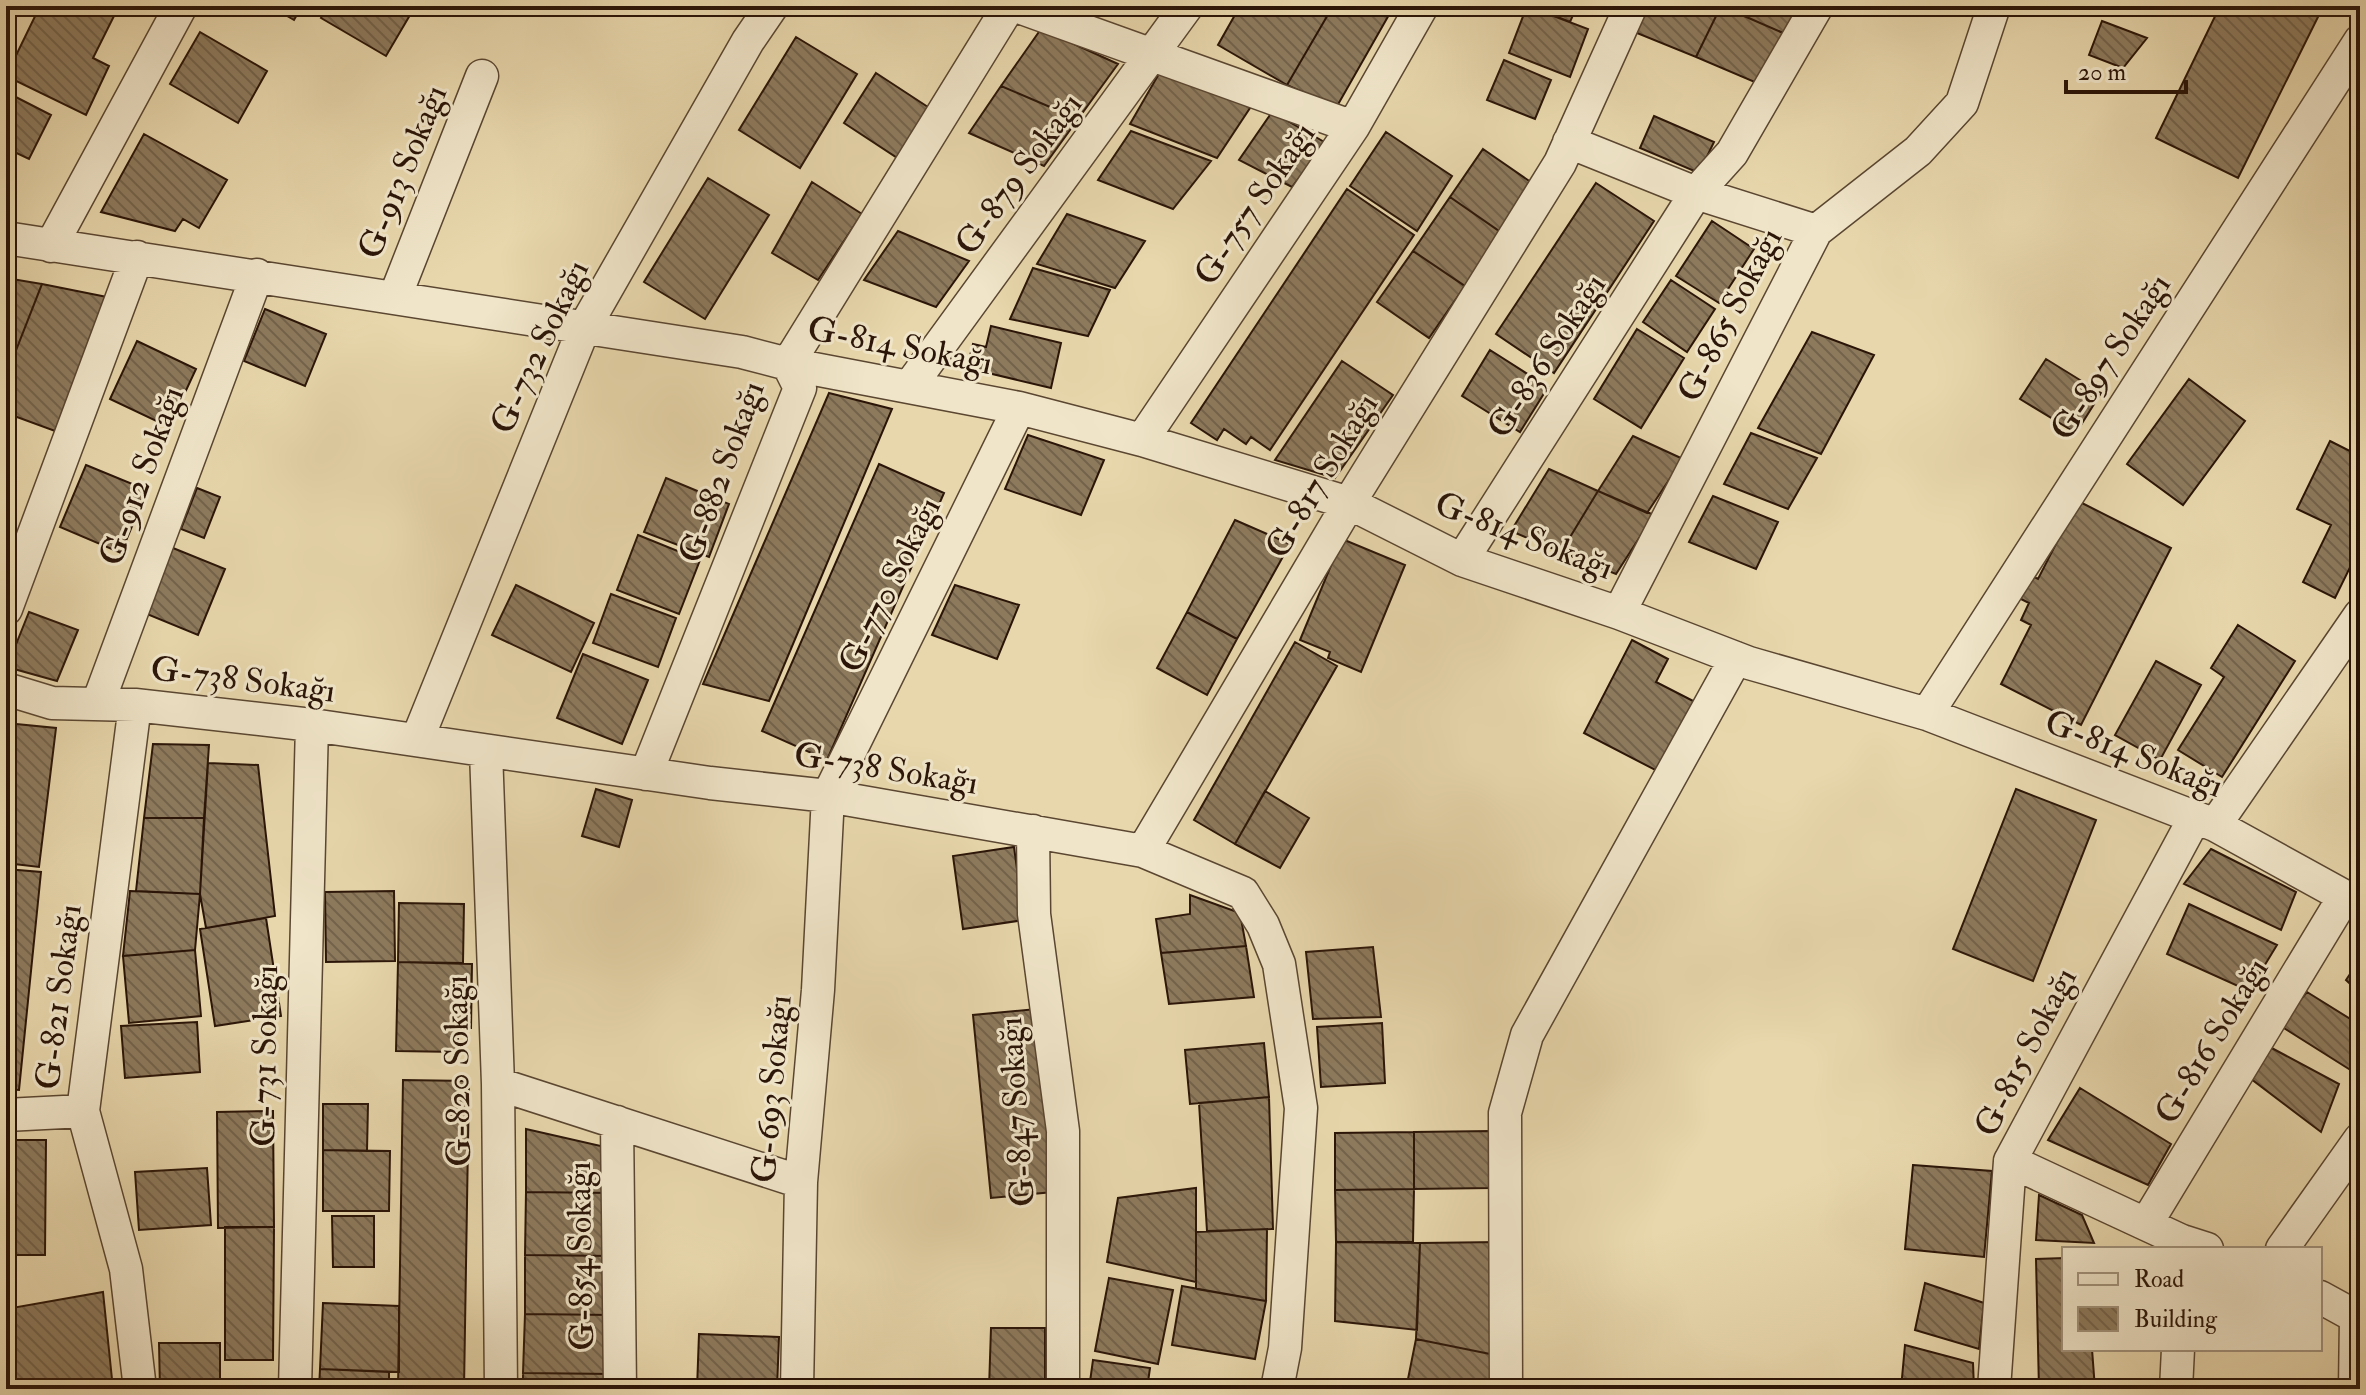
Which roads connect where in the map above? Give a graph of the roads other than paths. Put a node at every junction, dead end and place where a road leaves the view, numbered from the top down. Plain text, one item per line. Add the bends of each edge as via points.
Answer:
1 (181, 6) edge
2 (772, 6) edge
3 (1009, 6) edge
4 (1016, 6) edge
5 (1187, 6) edge
6 (1422, 6) edge
7 (1631, 6) edge
8 (1817, 6) edge
9 (1994, 6) edge
10 (2360, 41) edge
11 (1155, 53) junction
12 (482, 76) dead end
13 (1353, 127) junction
14 (1569, 142) junction
15 (1696, 193) junction
16 (1816, 231) junction
17 (6, 238) edge
18 (51, 246) junction
19 (137, 257) junction
20 (257, 275) junction
21 (395, 297) junction
22 (583, 330) junction
23 (788, 364) junction
24 (910, 386) junction
25 (1019, 408) junction
26 (1142, 440) junction
27 (1349, 503) junction
28 (1462, 560) junction
29 (6, 609) edge
30 (1619, 613) junction
31 (2360, 615) edge
32 (1736, 658) junction
33 (6, 689) edge
34 (98, 703) junction
35 (135, 705) junction
36 (1927, 714) junction
37 (312, 725) junction
38 (417, 740) junction
39 (486, 751) junction
40 (646, 774) junction
41 (828, 796) junction
42 (2204, 822) junction
43 (1033, 831) junction
44 (1143, 851) junction
45 (2352, 901) edge
46 (498, 1084) junction
47 (83, 1111) junction
48 (6, 1115) edge
49 (617, 1122) junction
50 (2360, 1139) edge
51 (2010, 1161) junction
52 (801, 1182) junction
53 (2146, 1224) junction
54 (2190, 1246) edge
55 (2283, 1247) edge
56 (2322, 1298) edge
57 (2358, 1318) edge
58 (2178, 1351) edge
59 (140, 1389) edge
60 (295, 1389) edge
61 (501, 1389) edge
62 (620, 1389) edge
63 (797, 1389) edge
64 (1063, 1389) edge
65 (1277, 1389) edge
66 (1506, 1389) edge
67 (1994, 1389) edge
68 (2176, 1389) edge
69 (2355, 1389) edge

1 - 18 street
2 - 22 street, G-732 Sokağı
3 - 23 street, G-882 Sokağı
4 - 11 street
5 - 11 street, G-879 Sokağı
6 - 13 street, G-757 Sokağı
7 - 14 street, G-817 Sokağı
8 - 15 street, G-836 Sokağı via 1732,153
9 - 16 street, G-865 Sokağı via 1962,103 1918,151
10 - 36 street, G-897 Sokağı
11 - 13 street
11 - 24 street, G-879 Sokağı
12 - 21 street, G-913 Sokağı
13 - 26 street, G-757 Sokağı
14 - 15 street
14 - 27 street, G-817 Sokağı
15 - 16 street
15 - 28 street, G-836 Sokağı
16 - 30 street, G-865 Sokağı
17 - 18 street, G-814 Sokağı
18 - 19 street, G-814 Sokağı
19 - 20 street, G-814 Sokağı
19 - 29 street
20 - 21 street, G-814 Sokağı
20 - 34 street, G-912 Sokağı
21 - 22 street, G-814 Sokağı
22 - 23 street, G-814 Sokağı via 742,352
22 - 38 street, G-732 Sokağı
23 - 24 street, G-814 Sokağı
23 - 40 street, G-882 Sokağı via 800,388
24 - 25 street, G-814 Sokağı
25 - 26 street, G-814 Sokağı
25 - 41 street, G-770 Sokağı
26 - 27 street, G-814 Sokağı
27 - 28 street, G-814 Sokağı
27 - 44 street, G-817 Sokağı
28 - 30 street, G-814 Sokağı
30 - 32 street, G-814 Sokağı
31 - 42 street, G-815 Sokağı
32 - 36 street, G-814 Sokağı
32 - 66 street via 1527,1035 1505,1113
33 - 34 street, G-738 Sokağı via 52,703
34 - 35 street, G-738 Sokağı
35 - 37 street, G-738 Sokağı
35 - 47 street, G-821 Sokağı
36 - 42 street, G-814 Sokağı
37 - 38 street, G-738 Sokağı
37 - 60 street, G-731 Sokağı
38 - 39 street, G-738 Sokağı
39 - 40 street, G-738 Sokağı
39 - 46 street, G-820 Sokağı
40 - 41 street, G-738 Sokağı
41 - 43 street, G-738 Sokağı
41 - 52 street, G-693 Sokağı
42 - 45 street, G-814 Sokağı
42 - 51 street, G-815 Sokağı
43 - 44 street, G-738 Sokağı
43 - 64 street, G-847 Sokağı via 1034,914 1063,1131
44 - 65 street, G-738 Sokağı via 1243,893 1279,964 1301,1108 1285,1348
45 - 53 street, G-816 Sokağı
46 - 49 street
46 - 61 street, G-820 Sokağı
47 - 48 street
47 - 59 street, G-821 Sokağı via 126,1269
49 - 52 street
49 - 62 street, G-854 Sokağı
50 - 55 street
51 - 53 street
51 - 67 street, G-815 Sokağı
52 - 63 street, G-693 Sokağı
53 - 54 street
56 - 57 street
57 - 69 street
58 - 68 street

